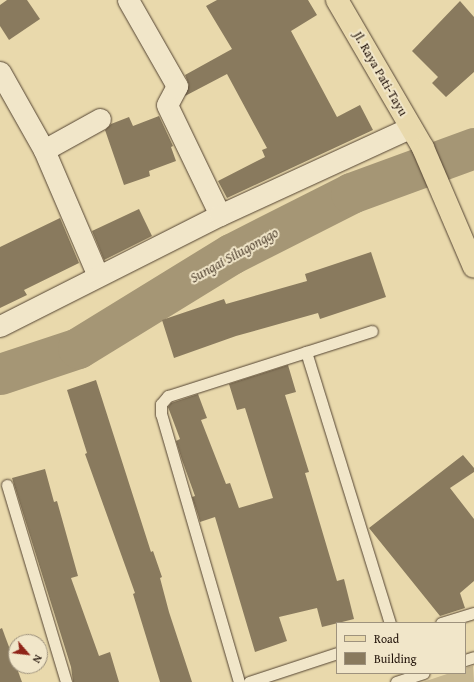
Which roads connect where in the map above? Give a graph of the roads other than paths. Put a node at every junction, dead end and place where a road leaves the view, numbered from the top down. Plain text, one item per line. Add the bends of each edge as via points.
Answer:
1 (128, 0) edge
2 (337, 0) edge
3 (0, 72) edge
4 (100, 119) dead end
5 (411, 127) junction
6 (44, 150) junction
7 (220, 215) junction
8 (474, 267) edge
9 (98, 276) junction
10 (0, 326) edge
11 (372, 331) dead end
12 (306, 352) junction
13 (7, 484) dead end
14 (474, 613) edge
15 (390, 622) edge
16 (444, 622) edge
17 (336, 653) edge
18 (421, 674) edge
19 (66, 682) edge
20 (239, 682) edge
21 (249, 682) edge
22 (396, 682) edge

1 - 7 street via 178,86 167,105
2 - 5 main road, Jl. Raya Pati-Tayu
3 - 6 street
4 - 6 street
5 - 7 street
5 - 8 main road, Jl. Raya Pati-Tayu via 423,148
6 - 9 street
7 - 9 street
9 - 10 street
11 - 12 lane
12 - 15 lane
12 - 20 lane via 168,396 160,404
13 - 19 lane
14 - 16 lane
17 - 21 lane
18 - 22 lane

